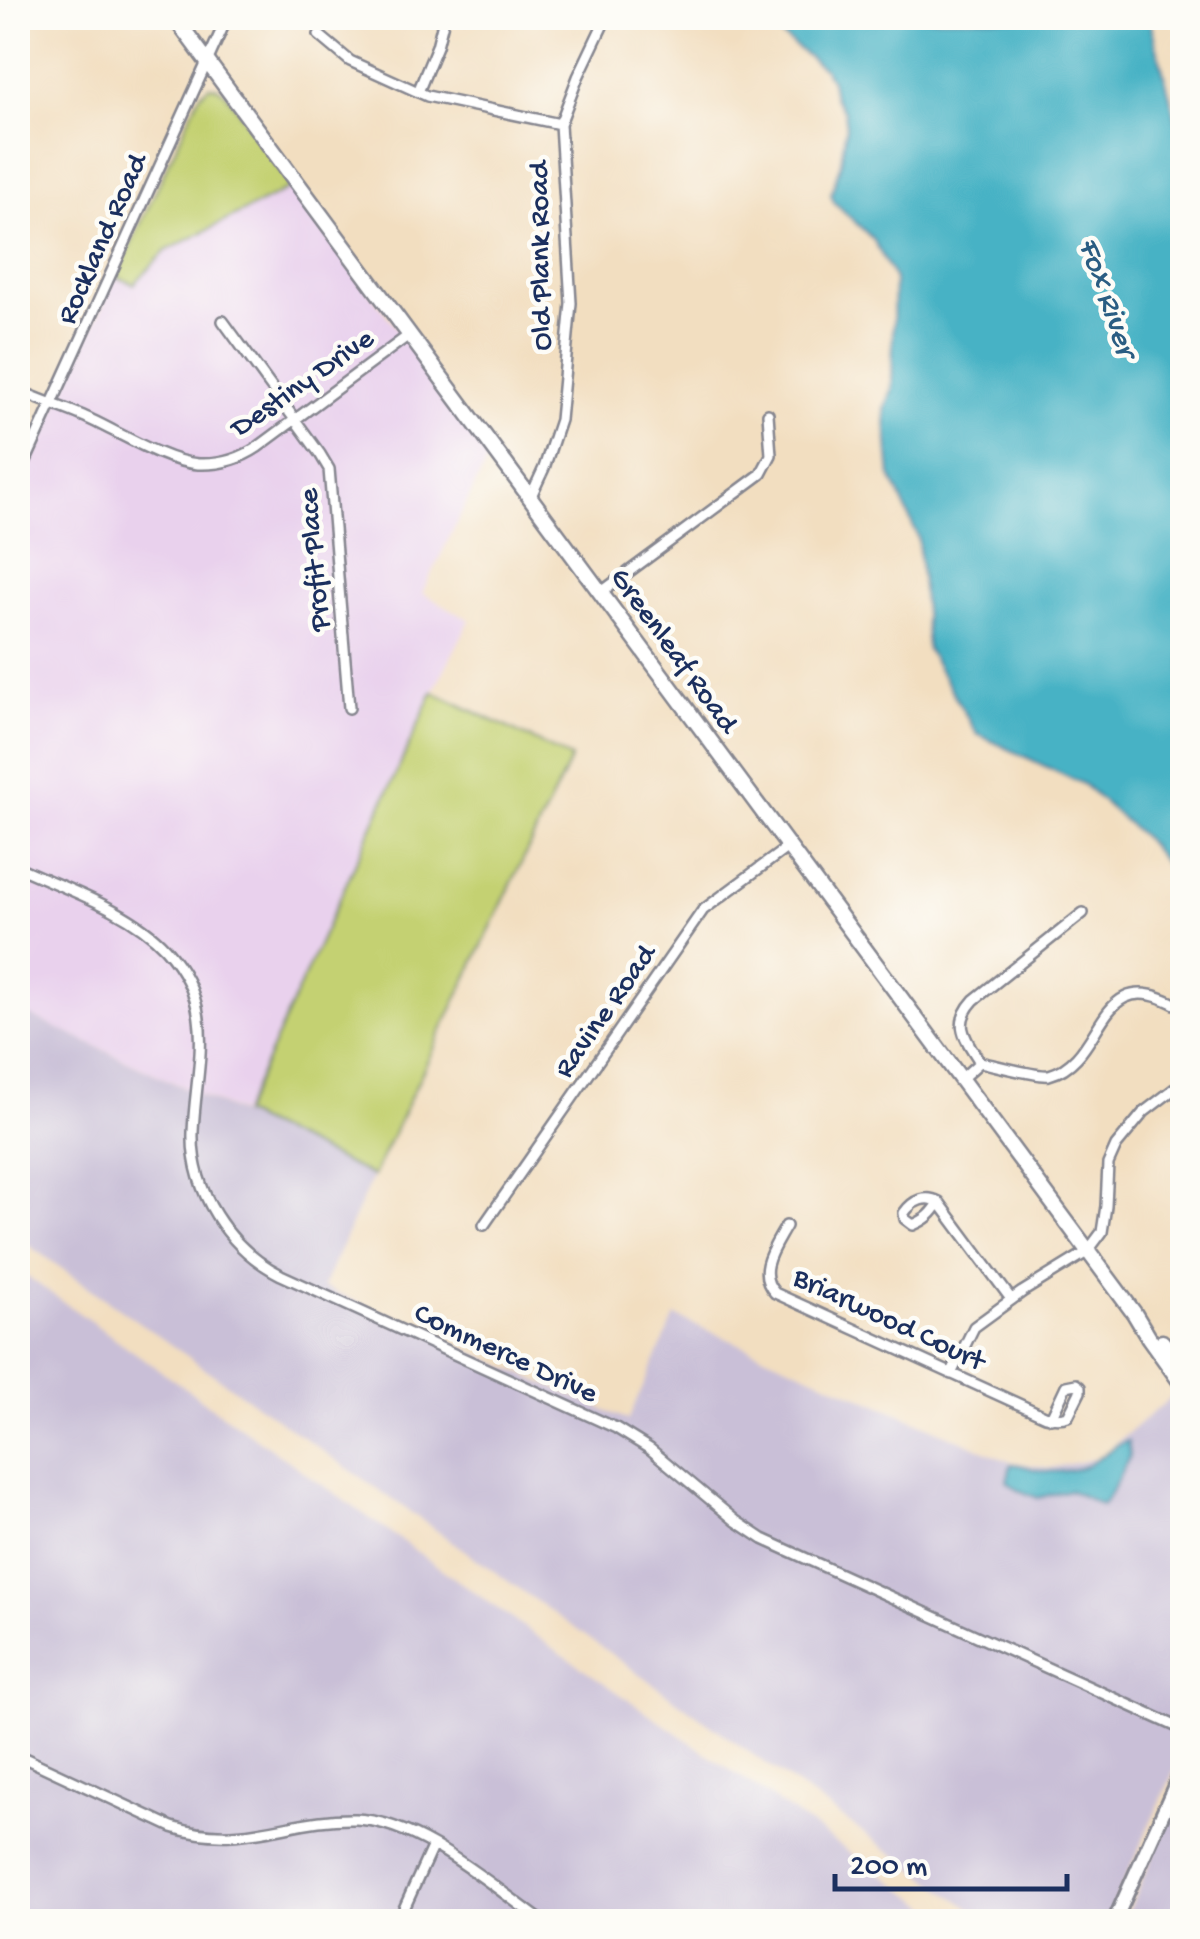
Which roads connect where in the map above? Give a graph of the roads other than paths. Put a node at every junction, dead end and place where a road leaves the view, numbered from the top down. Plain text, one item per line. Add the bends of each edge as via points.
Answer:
1 (175, 18) edge
2 (227, 18) edge
3 (444, 18) edge
4 (606, 18) edge
5 (319, 35) dead end
6 (207, 60) junction
7 (418, 92) junction
8 (560, 124) junction
9 (223, 321) dead end
10 (409, 335) junction
11 (18, 390) edge
12 (52, 406) junction
13 (768, 414) dead end
14 (295, 420) junction
15 (18, 478) edge
16 (531, 496) junction
17 (600, 593) junction
18 (349, 708) dead end
19 (788, 848) junction
20 (18, 867) edge
21 (1083, 913) dead end
22 (1182, 1008) edge
23 (980, 1062) junction
24 (960, 1080) junction
25 (1182, 1083) edge
26 (939, 1202) dead end
27 (484, 1225) dead end
28 (786, 1226) dead end
29 (1087, 1252) junction
30 (1011, 1299) junction
31 (1134, 1313) junction
32 (1182, 1366) edge
33 (951, 1374) junction
34 (1182, 1384) edge
35 (1052, 1418) dead end
36 (1182, 1730) edge
37 (18, 1755) edge
38 (1182, 1770) edge
39 (433, 1845) junction
40 (398, 1922) edge
41 (543, 1922) edge
42 (1114, 1922) edge

1 - 6 main road, Greenleaf Road
2 - 6 street, Rockland Road
3 - 7 street
4 - 8 street, Old Plank Road
5 - 7 street via 350,61
6 - 10 main road, Greenleaf Road
6 - 12 street, Rockland Road
7 - 8 street
8 - 16 street, Old Plank Road via 570,314 560,420
9 - 14 street, Profit Place
10 - 14 street, Destiny Drive
10 - 16 main road, Greenleaf Road
11 - 12 street, Destiny Drive
12 - 14 street, Destiny Drive via 200,464 242,456
12 - 15 street, Rockland Road
13 - 17 street via 770,455 761,474
14 - 18 street, Profit Place via 330,473
16 - 17 main road, Greenleaf Road
17 - 19 main road, Greenleaf Road
19 - 24 main road, Greenleaf Road
19 - 27 street, Ravine Road via 703,910
20 - 36 street, Commerce Drive via 132,921 178,965 200,1024 193,1136 199,1173 220,1222 258,1262 616,1428 756,1536
21 - 23 street via 965,1010 965,1038
22 - 23 street via 1145,994 1126,996 1070,1065 1046,1076
23 - 24 street
24 - 29 main road, Greenleaf Road
25 - 29 street via 1144,1112 1116,1146 1108,1164 1102,1232
26 - 30 street
28 - 33 street, Briarwood Court via 765,1268 772,1290
29 - 30 street
29 - 31 main road, Greenleaf Road
30 - 33 street via 970,1332
31 - 32 main road, Greenleaf Road
31 - 34 main road, Greenleaf Road
33 - 35 street, Briarwood Court
37 - 39 street via 189,1833 238,1836 355,1819 389,1824
38 - 42 main road
39 - 40 street
39 - 41 street

